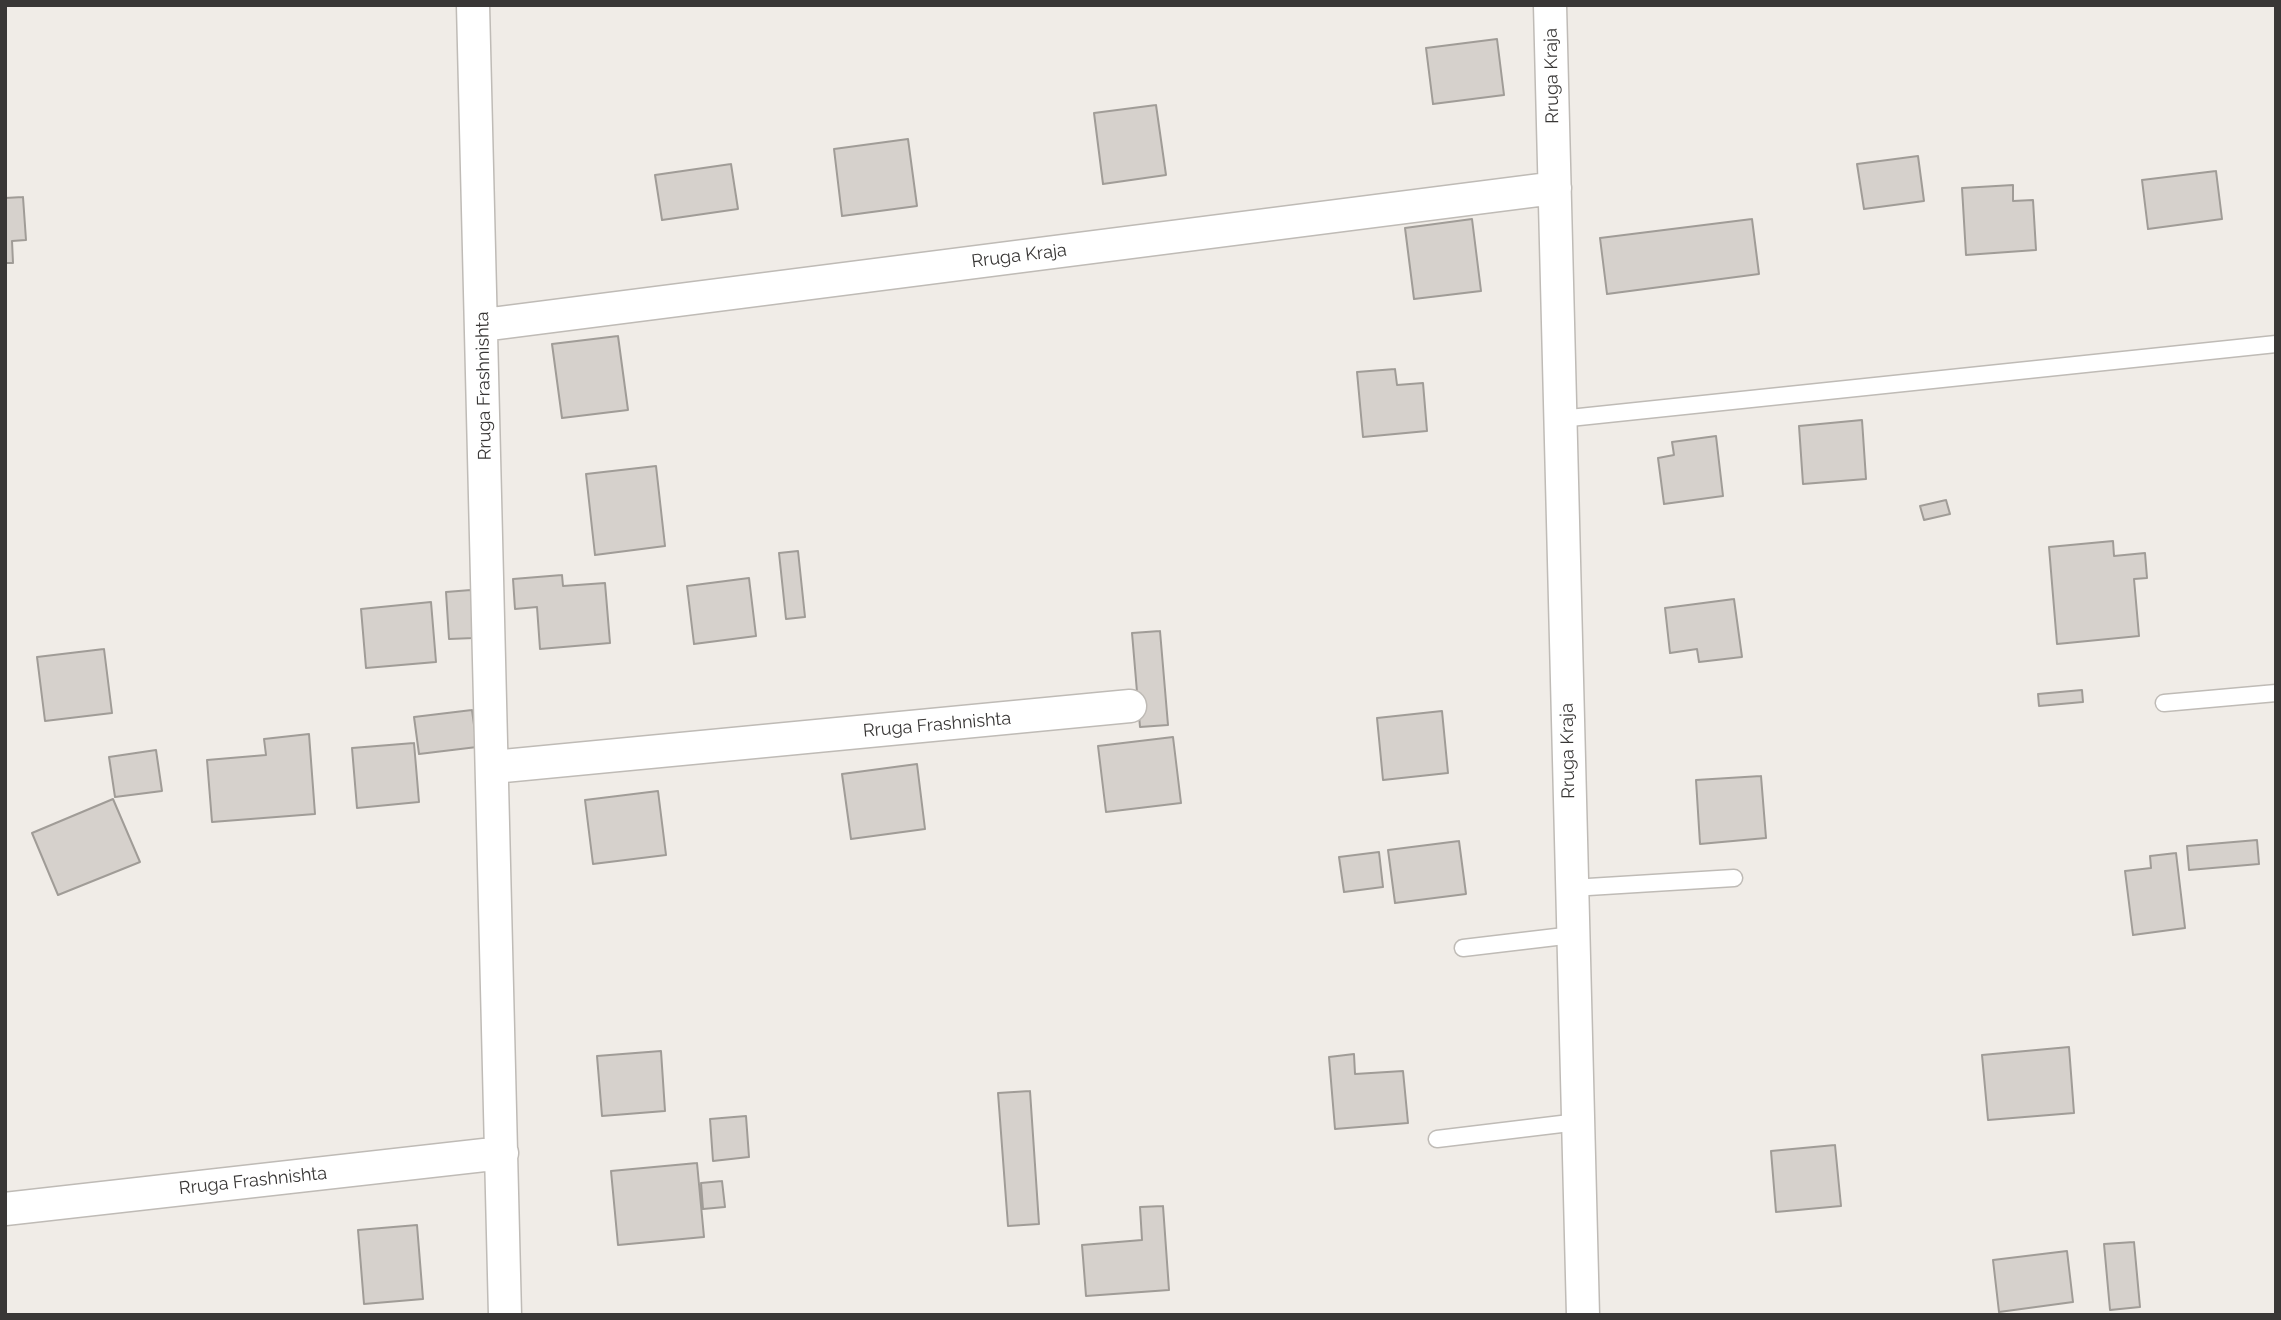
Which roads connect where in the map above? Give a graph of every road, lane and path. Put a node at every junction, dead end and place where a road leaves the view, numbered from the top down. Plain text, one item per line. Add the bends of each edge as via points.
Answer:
1 (473, 5) edge
2 (1550, 5) edge
3 (1555, 188) junction
4 (482, 325) junction
5 (2276, 344) edge
6 (1560, 419) junction
7 (2276, 693) edge
8 (2164, 704) dead end
9 (1130, 706) dead end
10 (493, 767) junction
11 (1734, 878) dead end
12 (1572, 888) junction
13 (1573, 935) junction
14 (1463, 948) dead end
15 (1578, 1122) junction
16 (1437, 1139) dead end
17 (502, 1153) junction
18 (5, 1209) edge
19 (505, 1315) edge
20 (1583, 1315) edge

1 - 4 street, Rruga Frashnishta
2 - 3 street, Rruga Kraja
3 - 4 street, Rruga Kraja
3 - 6 street, Rruga Kraja
4 - 10 street, Rruga Frashnishta
5 - 6 lane
6 - 12 street, Rruga Kraja
7 - 8 lane
9 - 10 street, Rruga Frashnishta
10 - 17 street, Rruga Frashnishta
11 - 12 lane
12 - 13 street, Rruga Kraja
13 - 14 lane
13 - 15 street, Rruga Kraja
15 - 16 lane
15 - 20 street, Rruga Kraja
17 - 18 street, Rruga Frashnishta
17 - 19 street, Rruga Frashnishta

